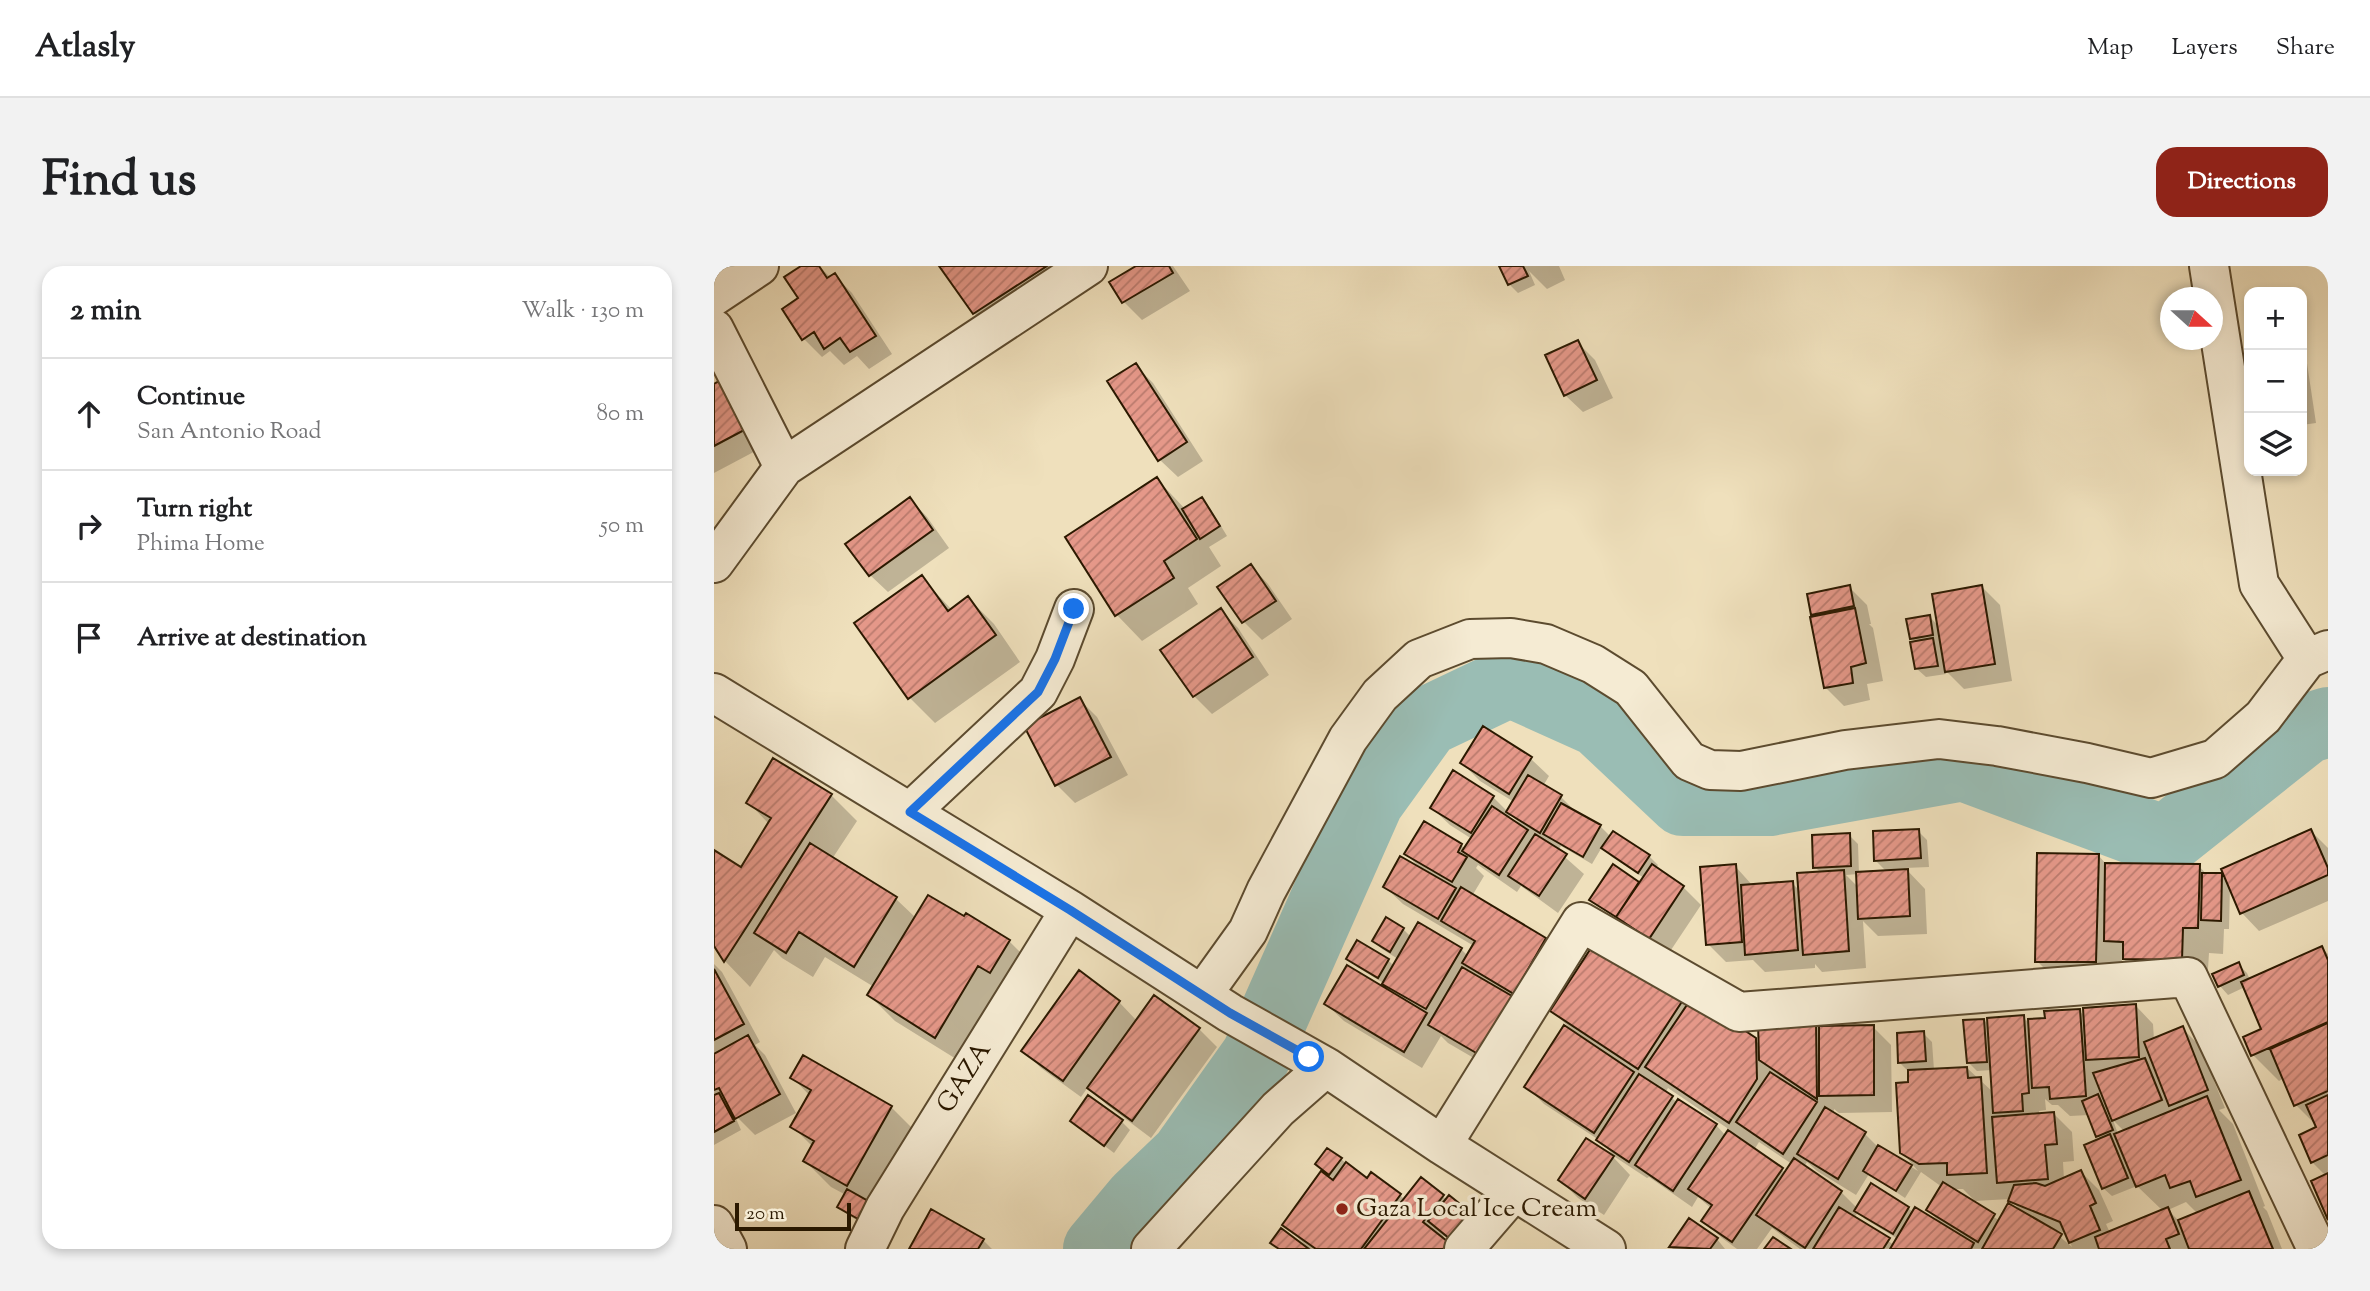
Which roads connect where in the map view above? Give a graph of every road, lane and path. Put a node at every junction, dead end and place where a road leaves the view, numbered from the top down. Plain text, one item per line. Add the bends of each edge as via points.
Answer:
1 (759, 266) edge
2 (1088, 266) edge
3 (2209, 266) edge
4 (714, 296) edge
5 (714, 329) edge
6 (784, 467) junction
7 (714, 563) edge
8 (1074, 609) dead end
9 (2317, 654) edge
10 (714, 693) edge
11 (910, 812) junction
12 (1070, 910) junction
13 (1216, 1004) junction
14 (1317, 1062) junction
15 (1442, 1145) junction
16 (1514, 1191) junction
17 (714, 1225) edge
18 (727, 1249) edge
19 (865, 1249) edge
20 (1151, 1249) edge
21 (1464, 1249) edge
22 (1606, 1249) edge
23 (2317, 1249) edge

1 - 4 street
2 - 6 street
3 - 9 street via 2259,584
5 - 6 street
6 - 7 street
8 - 11 street via 1038,692
9 - 13 street via 2263,717 2215,759 2151,778 2048,755 1939,739 1845,750 1741,771 1710,770 1689,761 1632,688 1593,664 1546,643 1470,639 1419,659 1380,695 1348,739 1266,891
10 - 11 street
11 - 12 street
12 - 13 street
12 - 19 street, GAZA via 885,1208
13 - 14 street
14 - 15 street
14 - 20 street
15 - 16 street
15 - 23 street via 1581,922 1739,1012 2188,977
16 - 21 street
16 - 22 street
17 - 18 street

